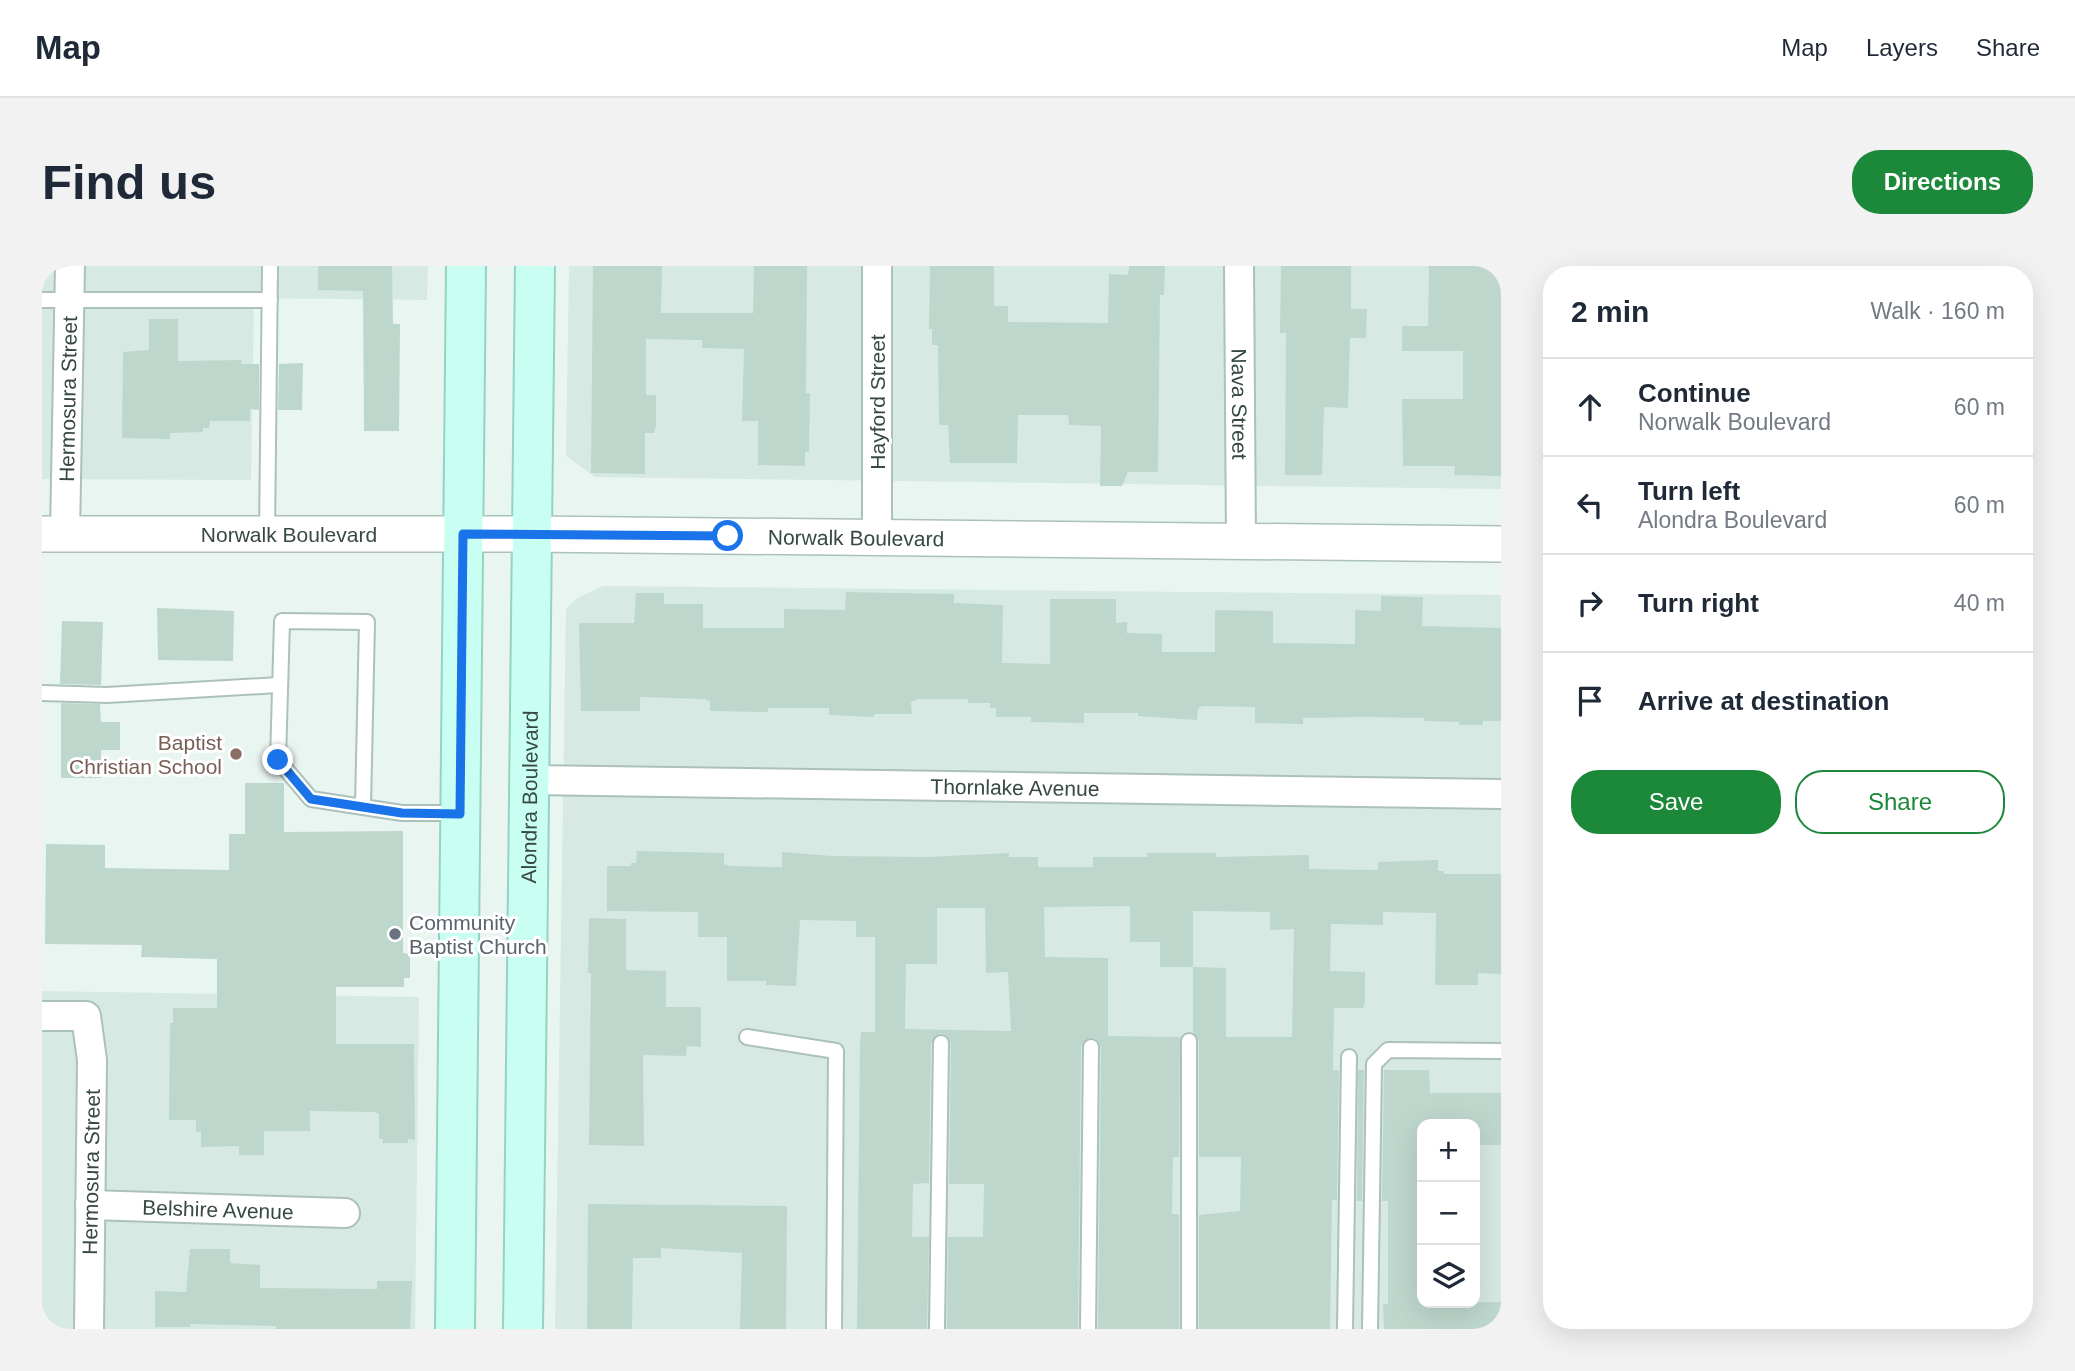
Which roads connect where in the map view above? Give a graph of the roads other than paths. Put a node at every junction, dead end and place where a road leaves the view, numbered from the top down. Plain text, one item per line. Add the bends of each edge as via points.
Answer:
1 (70, 266) edge
2 (270, 266) edge
3 (466, 266) edge
4 (535, 266) edge
5 (877, 266) edge
6 (1239, 266) edge
7 (56, 300) edge
8 (270, 300) junction
9 (54, 534) edge
10 (267, 534) junction
11 (463, 534) junction
12 (532, 534) junction
13 (877, 538) junction
14 (1241, 541) junction
15 (1501, 544) edge
16 (278, 685) junction
17 (42, 692) edge
18 (530, 780) junction
19 (1501, 794) edge
20 (363, 807) junction
21 (460, 814) junction
22 (42, 1016) edge
23 (747, 1037) dead end
24 (1189, 1041) dead end
25 (941, 1043) dead end
26 (1091, 1047) dead end
27 (1501, 1051) edge
28 (1349, 1058) dead end
29 (90, 1205) junction
30 (345, 1213) dead end
31 (89, 1329) edge
32 (455, 1329) edge
33 (523, 1329) edge
34 (834, 1329) edge
35 (937, 1329) edge
36 (1088, 1329) edge
37 (1189, 1329) edge
38 (1345, 1329) edge
39 (1370, 1329) edge

1 - 7 street, Hermosura Street
2 - 8 lane
3 - 11 main road
4 - 12 main road, Alondra Boulevard
5 - 13 street, Hayford Street
6 - 14 street, Nava Street
7 - 8 lane
7 - 9 street, Hermosura Street
8 - 10 lane
9 - 10 street, Norwalk Boulevard
10 - 11 street, Norwalk Boulevard
11 - 12 street, Norwalk Boulevard
11 - 21 main road
12 - 13 street, Norwalk Boulevard
12 - 18 main road, Alondra Boulevard
13 - 14 street, Norwalk Boulevard
14 - 15 street, Norwalk Boulevard
16 - 17 lane via 107,695
16 - 20 lane via 278,760 311,799
16 - 20 lane via 282,621 367,622
18 - 19 street, Thornlake Avenue
18 - 33 main road, Alondra Boulevard
20 - 21 lane
21 - 32 main road
22 - 29 street, Hermosura Street via 86,1016 92,1060
23 - 34 lane via 836,1051
24 - 37 lane
25 - 35 lane
26 - 36 lane
27 - 39 lane via 1388,1050 1374,1064
28 - 38 lane
29 - 30 street, Belshire Avenue
29 - 31 street, Hermosura Street

